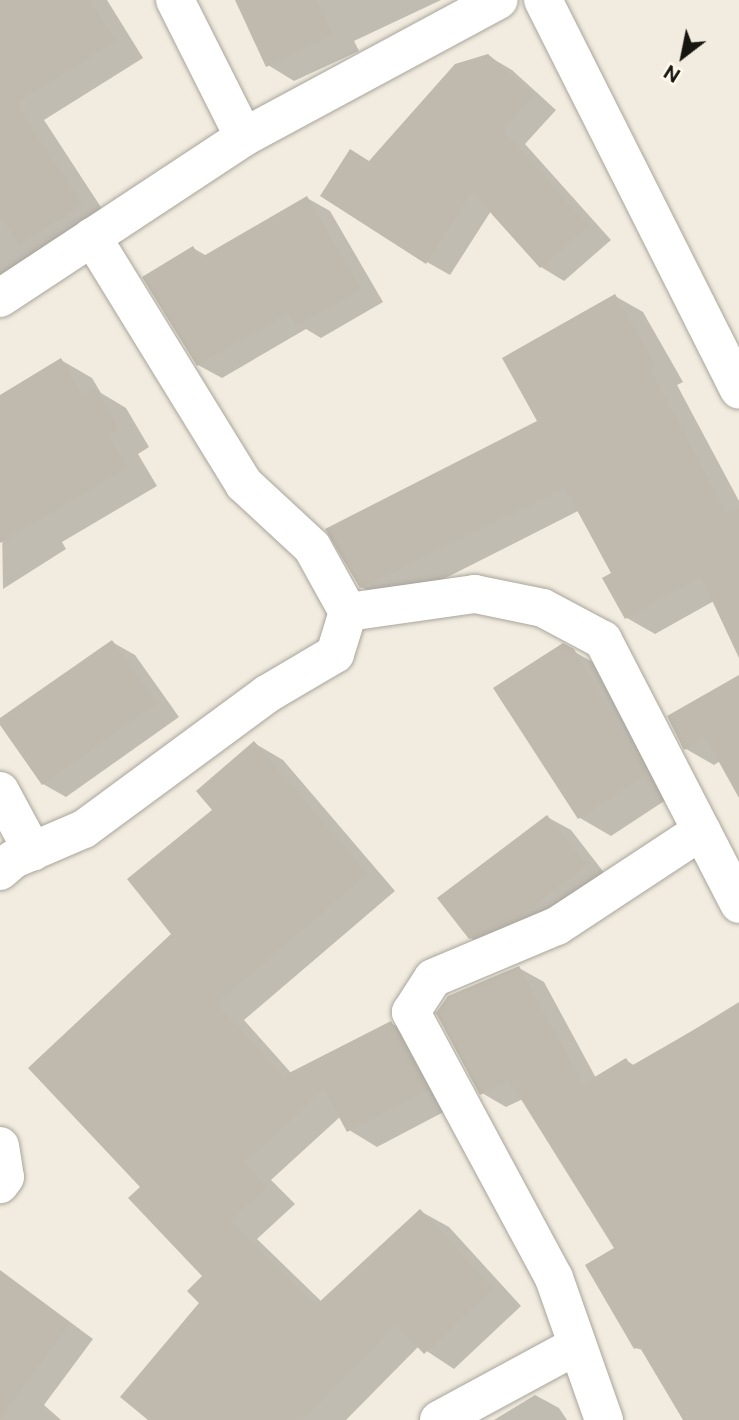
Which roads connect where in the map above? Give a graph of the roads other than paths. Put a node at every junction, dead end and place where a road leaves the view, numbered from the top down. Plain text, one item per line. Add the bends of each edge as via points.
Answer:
1 (175, 0) edge
2 (498, 0) edge
3 (543, 0) edge
4 (244, 137) junction
5 (92, 237) junction
6 (0, 298) edge
7 (739, 389) edge
8 (348, 612) junction
9 (0, 791) edge
10 (701, 831) junction
11 (33, 852) junction
12 (0, 871) edge
13 (739, 904) edge
14 (0, 1146) edge
15 (0, 1184) edge
16 (576, 1346) junction
17 (439, 1420) edge
18 (604, 1420) edge

1 - 4 street
2 - 4 street
3 - 7 street
4 - 5 street
5 - 6 street
5 - 8 street via 244,484 312,547
8 - 10 street via 475,594 543,608 603,640
8 - 11 street via 335,654 267,694 84,829
9 - 11 street
10 - 13 street
10 - 16 street via 557,926 433,978 411,1012 554,1278
11 - 12 street
14 - 15 street via 5,1177
16 - 17 street
16 - 18 street

